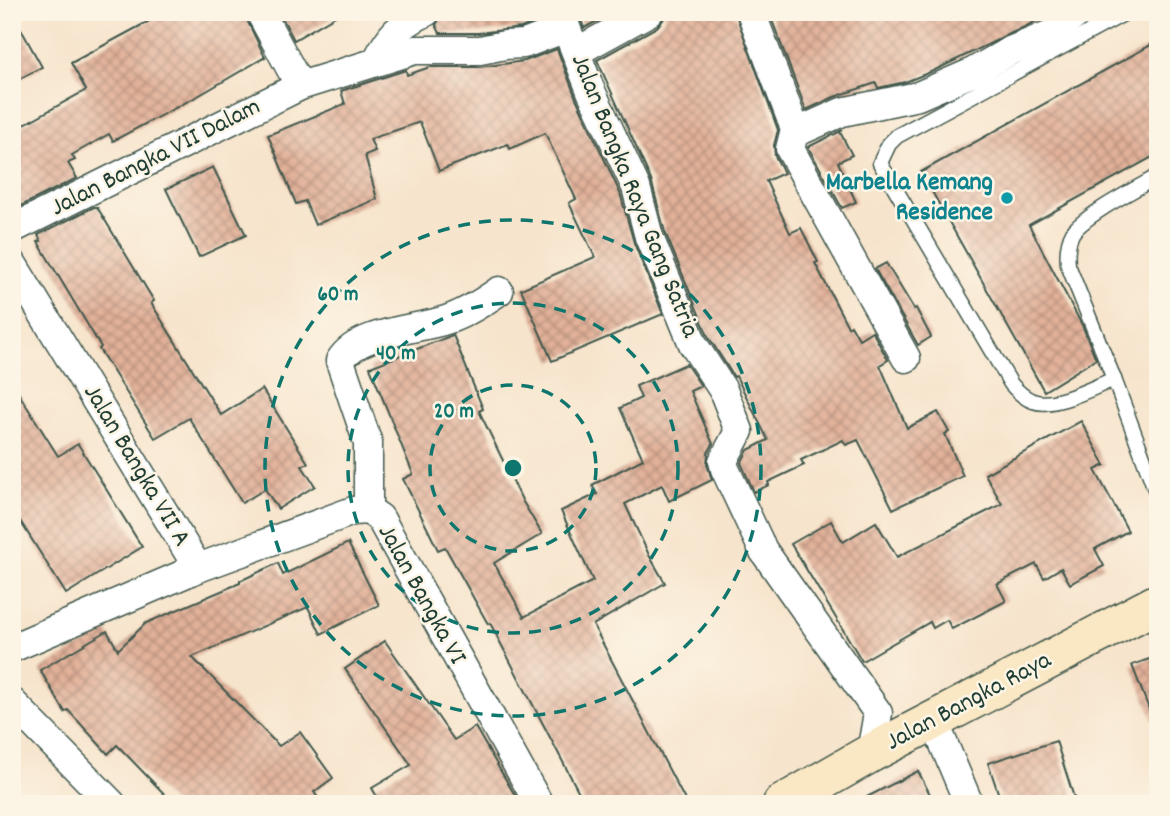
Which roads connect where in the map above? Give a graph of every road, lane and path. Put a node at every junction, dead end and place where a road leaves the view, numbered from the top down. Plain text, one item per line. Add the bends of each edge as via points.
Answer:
1 (260, 12) edge
2 (426, 12) edge
3 (649, 12) edge
4 (751, 12) edge
5 (1079, 12) edge
6 (1127, 12) edge
7 (567, 31) edge
8 (415, 50) joint
9 (376, 62) junction
10 (300, 86) junction
11 (795, 130) junction
12 (1158, 176) edge
13 (12, 229) edge
14 (12, 263) edge
15 (499, 291) dead end
16 (906, 358) dead end
17 (1114, 379) junction
18 (1158, 497) edge
19 (368, 510) junction
20 (198, 568) junction
21 (1158, 603) edge
22 (12, 648) edge
23 (12, 702) edge
24 (934, 720) junction
25 (871, 753) junction
26 (112, 804) edge
27 (539, 804) edge
28 (782, 804) edge
29 (970, 804) edge

1 - 10 street
2 - 9 street via 398,28
3 - 7 street
4 - 11 street
5 - 11 street via 1051,34 918,96 842,112
6 - 17 lane via 897,136 880,163 1020,395 1035,402 1054,402
7 - 8 street, Jalan Bangka Raya Gang Satria via 524,44 480,50
7 - 25 street, Jalan Bangka Raya Gang Satria via 636,187 649,237 693,344 736,420 739,431 723,461 725,469 763,550 878,713
8 - 9 street, Jalan Bangka VII Dalam
9 - 10 street, Jalan Bangka VII Dalam
10 - 13 street, Jalan Bangka VII Dalam
11 - 16 street via 790,149
12 - 17 lane via 1083,222 1072,234 1067,250 1068,265
14 - 20 street, Jalan Bangka VII A
15 - 19 street via 470,311 368,341 344,354 340,361 368,443
17 - 18 lane
19 - 20 street, Jalan Bangka VI via 353,511
19 - 27 street, Jalan Bangka VI via 380,518
20 - 22 street, Jalan Bangka VII A
21 - 24 street, Jalan Bangka Raya
23 - 26 street
24 - 25 street, Jalan Bangka Raya
24 - 29 street
25 - 28 street, Jalan Bangka Raya

